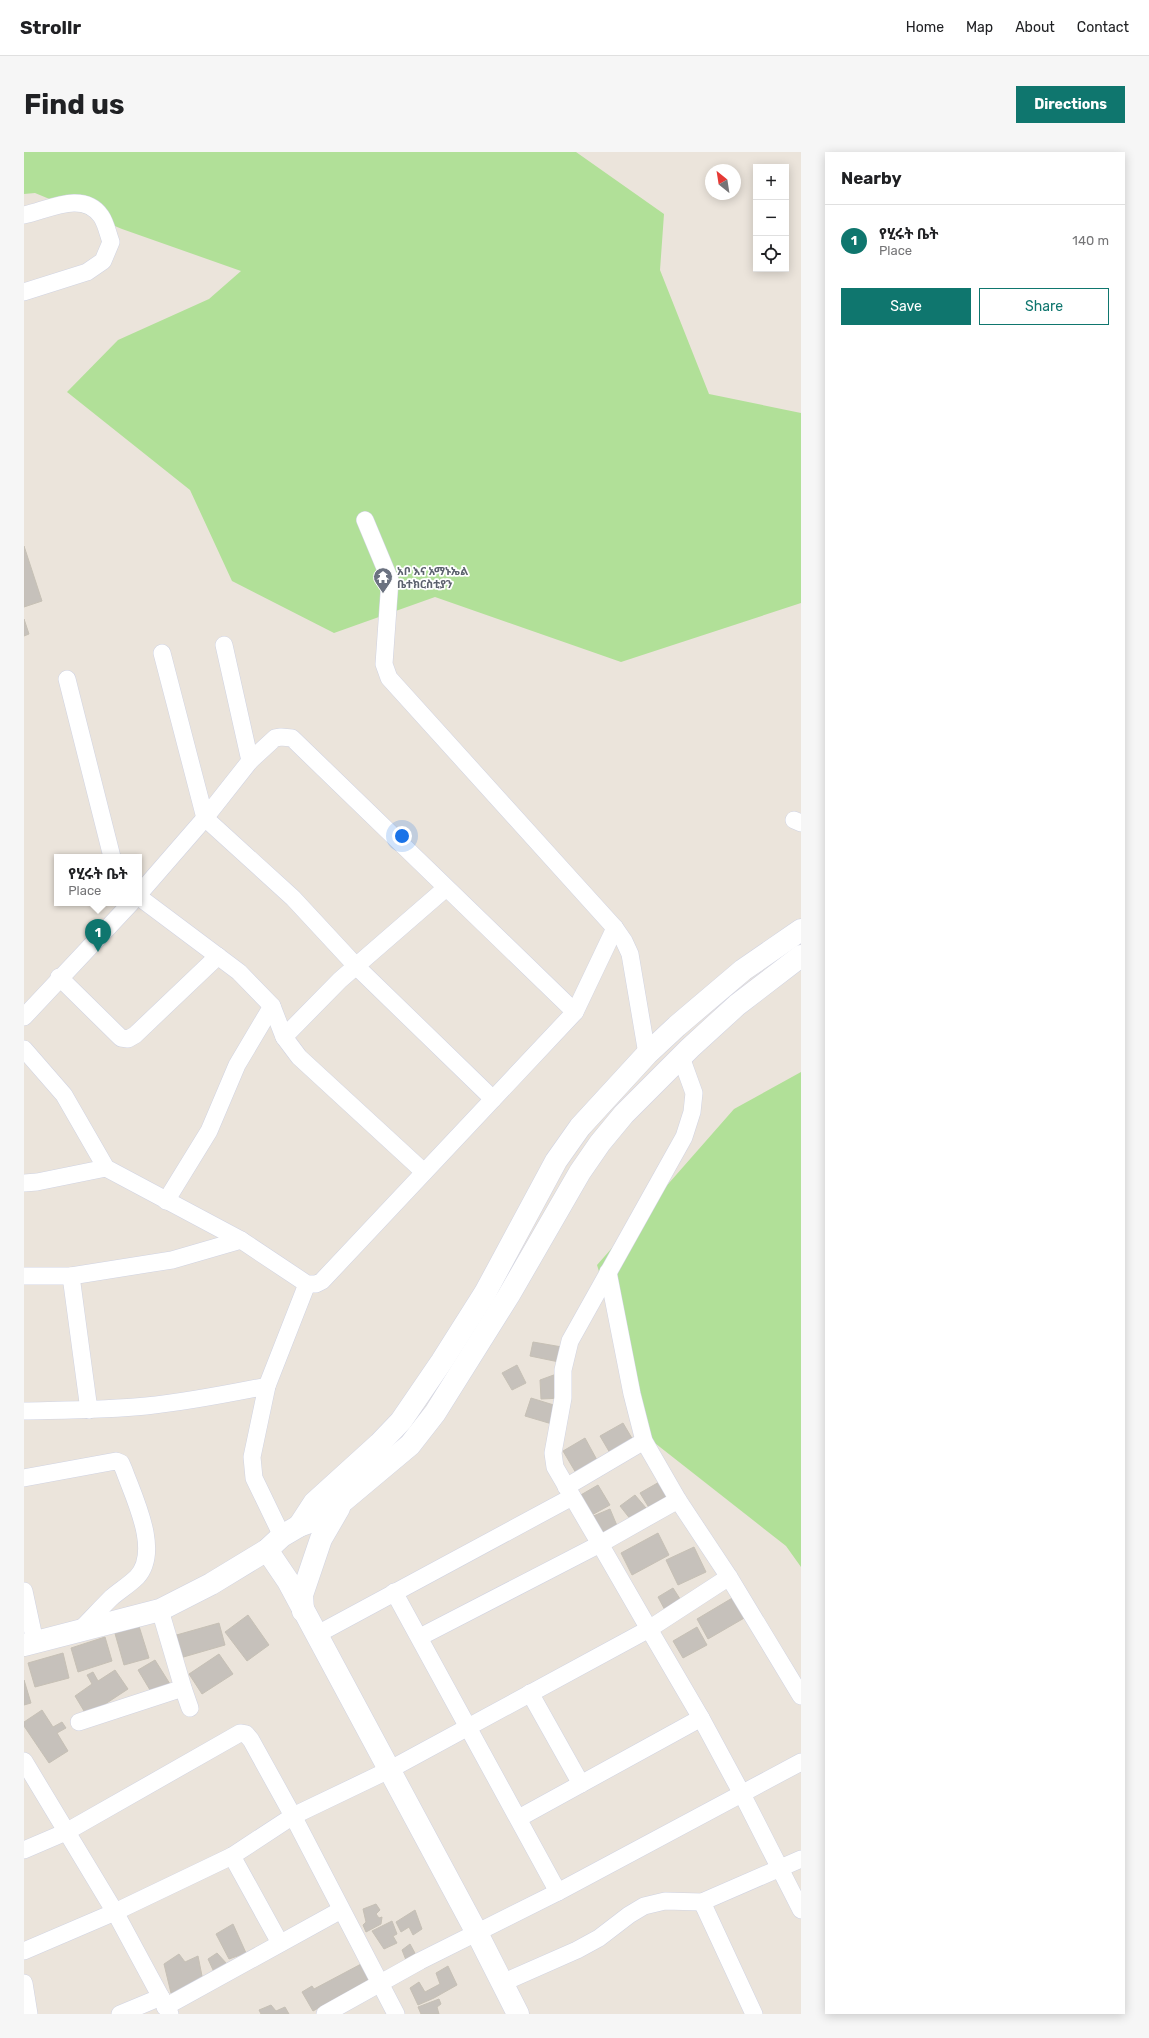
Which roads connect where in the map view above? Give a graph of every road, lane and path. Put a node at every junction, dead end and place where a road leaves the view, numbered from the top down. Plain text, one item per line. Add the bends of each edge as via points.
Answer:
1 (24, 215) edge
2 (24, 292) edge
3 (365, 520) dead end
4 (224, 645) dead end
5 (162, 653) dead end
6 (67, 679) dead end
7 (250, 761) junction
8 (206, 818) junction
9 (111, 854) edge
10 (446, 888) junction
11 (142, 893) edge
12 (142, 898) edge
13 (128, 906) edge
14 (615, 928) junction
15 (801, 930) edge
16 (218, 956) junction
17 (801, 956) edge
18 (357, 967) junction
19 (59, 977) junction
20 (272, 1006) junction
21 (575, 1012) junction
22 (24, 1017) edge
23 (284, 1037) junction
24 (24, 1049) edge
25 (685, 1052) junction
26 (647, 1054) junction
27 (493, 1099) junction
28 (106, 1168) junction
29 (424, 1172) junction
30 (24, 1183) edge
31 (166, 1201) junction
32 (527, 1212) junction
33 (550, 1223) junction
34 (240, 1240) junction
35 (608, 1272) junction
36 (24, 1276) edge
37 (71, 1276) junction
38 (307, 1284) junction
39 (267, 1386) junction
40 (89, 1410) junction
41 (24, 1411) edge
42 (644, 1441) junction
43 (24, 1478) edge
44 (569, 1492) junction
45 (678, 1500) junction
46 (340, 1506) junction
47 (283, 1537) junction
48 (600, 1544) junction
49 (729, 1577) junction
50 (24, 1590) edge
51 (394, 1592) junction
52 (160, 1610) junction
53 (303, 1611) junction
54 (649, 1629) junction
55 (79, 1631) junction
56 (316, 1635) junction
57 (420, 1637) junction
58 (29, 1643) edge
59 (183, 1688) junction
60 (530, 1693) junction
61 (801, 1696) edge
62 (190, 1708) dead end
63 (701, 1718) junction
64 (79, 1722) dead end
65 (467, 1726) junction
66 (24, 1761) edge
67 (801, 1762) edge
68 (389, 1770) junction
69 (581, 1784) junction
70 (742, 1794) junction
71 (294, 1816) junction
72 (519, 1818) junction
73 (66, 1832) junction
74 (24, 1850) edge
75 (232, 1856) junction
76 (801, 1859) edge
77 (779, 1870) junction
78 (558, 1892) junction
79 (702, 1902) junction
80 (341, 1910) junction
81 (801, 1910) edge
82 (115, 1912) junction
83 (477, 1933) junction
84 (280, 1943) junction
85 (24, 1951) edge
86 (24, 1983) edge
87 (502, 1983) junction
88 (380, 1984) junction
89 (165, 2006) edge
90 (29, 2014) edge
91 (120, 2014) edge
92 (325, 2014) edge
93 (396, 2014) edge
94 (518, 2014) edge
95 (754, 2014) edge

1 - 2 street via 76,202 86,204 102,217 111,242 103,261 86,272
3 - 14 street via 390,580 384,664 389,678
4 - 7 street
5 - 8 street
6 - 9 street
7 - 8 street
7 - 10 street via 275,738 292,738
8 - 11 street
8 - 18 street via 293,898
10 - 18 street
10 - 21 street
12 - 16 street
13 - 19 street
14 - 21 street
14 - 26 street via 630,954
15 - 26 main road via 743,970
16 - 19 street via 128,1039 121,1038
16 - 20 street
17 - 25 main road via 738,1005
18 - 23 street via 340,980
18 - 27 street
19 - 22 street
20 - 23 street
20 - 31 street via 238,1065 209,1131
21 - 27 street
23 - 29 street via 299,1057
24 - 28 street via 64,1095
25 - 33 main road via 624,1114 600,1143
25 - 35 street via 694,1093 692,1112 684,1137
26 - 32 main road via 580,1127 556,1160
27 - 29 street
28 - 30 street
28 - 31 street
29 - 38 street via 322,1281
31 - 34 street
32 - 33 main road
32 - 47 main road via 485,1292 442,1361 400,1420 379,1444 314,1503
33 - 46 main road via 436,1413 410,1446
34 - 37 street via 172,1260
34 - 38 street
35 - 42 street
35 - 44 street via 570,1341 563,1370 563,1398 553,1453 555,1467
36 - 37 street
37 - 40 street
38 - 39 street
39 - 40 street via 147,1406
39 - 47 street via 252,1458 254,1478
40 - 41 street
42 - 44 street
42 - 45 street
43 - 55 street via 116,1461 121,1463 124,1470 145,1532 145,1563 137,1576
44 - 48 street
44 - 51 street
45 - 48 street
45 - 49 street
46 - 47 main road via 324,1517
46 - 53 main road via 321,1539 302,1595
47 - 52 main road via 211,1584
47 - 53 main road
48 - 54 street
48 - 57 street
49 - 54 street
49 - 61 street
50 - 58 street
51 - 56 street
51 - 57 street
52 - 55 main road
52 - 59 street
53 - 56 main road
54 - 60 street
54 - 63 street
55 - 58 main road
56 - 68 main road
57 - 65 street
59 - 62 street
59 - 64 street
60 - 65 street
60 - 69 street
63 - 69 street
63 - 70 street
65 - 68 street
65 - 72 street
66 - 73 street
67 - 70 street
68 - 71 street
68 - 83 main road
69 - 72 street
70 - 77 street
70 - 78 street
71 - 73 street via 251,1740 246,1734 240,1733
71 - 75 street
71 - 80 street
72 - 78 street
73 - 74 street
73 - 82 street
75 - 82 street
75 - 84 street
76 - 77 street
77 - 79 street
77 - 81 street
78 - 83 street
79 - 87 street via 665,1901 644,1906 599,1938 577,1950
79 - 95 street
80 - 84 street
80 - 88 street
82 - 85 street
82 - 89 street
83 - 87 main road
83 - 88 street
84 - 89 street
86 - 90 street
87 - 94 main road
88 - 92 street
88 - 93 street
89 - 91 street

